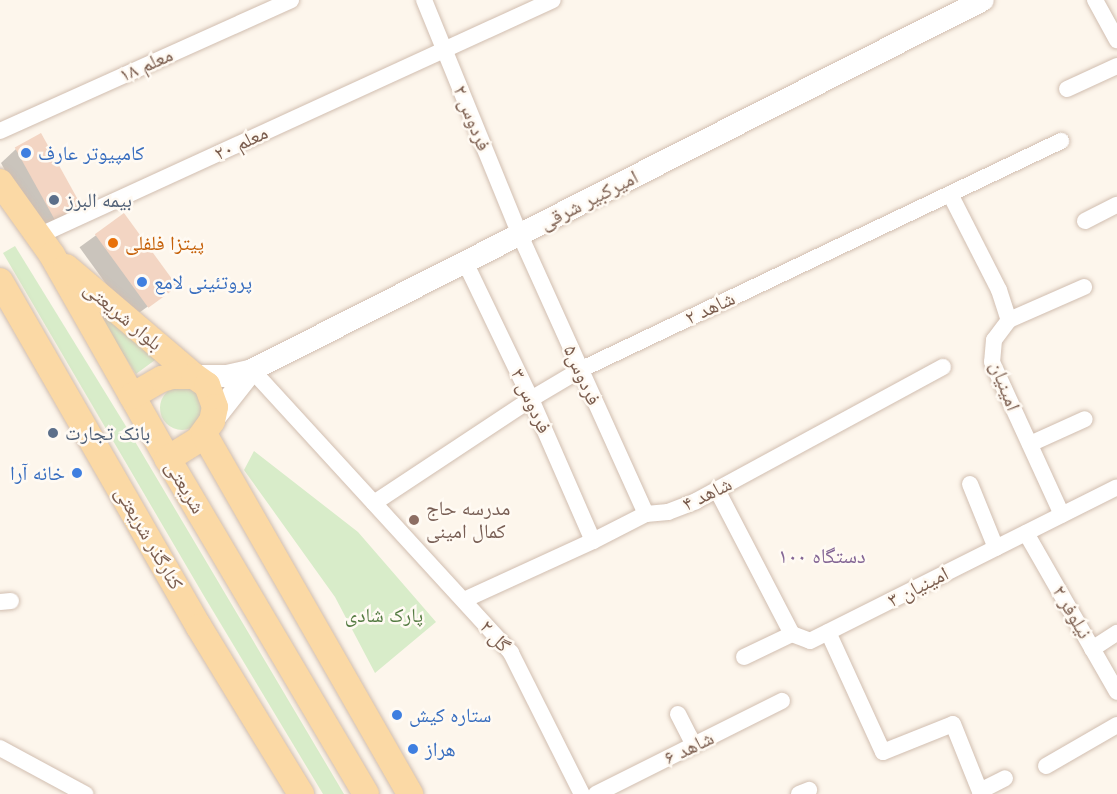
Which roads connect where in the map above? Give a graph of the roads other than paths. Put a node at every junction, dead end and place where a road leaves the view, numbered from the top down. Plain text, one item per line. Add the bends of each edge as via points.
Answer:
1 (291, 0) edge
2 (424, 0) edge
3 (553, 0) edge
4 (983, 0) edge
5 (1095, 0) edge
6 (1117, 40) edge
7 (444, 50) junction
8 (1117, 66) edge
9 (1067, 89) dead end
10 (0, 131) edge
11 (1061, 141) dead end
12 (0, 182) edge
13 (950, 194) junction
14 (1117, 205) edge
15 (1085, 221) dead end
16 (520, 235) junction
17 (45, 245) junction
18 (465, 262) junction
19 (0, 281) edge
20 (1084, 287) dead end
21 (1009, 320) junction
22 (943, 367) dead end
23 (252, 370) junction
24 (580, 370) junction
25 (194, 376) junction
26 (132, 396) junction
27 (531, 399) junction
28 (1085, 419) dead end
29 (208, 427) junction
30 (1030, 444) junction
31 (168, 459) junction
32 (970, 484) dead end
33 (1117, 487) edge
34 (717, 490) junction
35 (374, 502) junction
36 (646, 514) junction
37 (1062, 514) junction
38 (1026, 533) junction
39 (594, 541) junction
40 (996, 548) junction
41 (464, 600) junction
42 (828, 632) junction
43 (1117, 633) edge
44 (792, 634) junction
45 (1092, 649) junction
46 (744, 657) dead end
47 (1117, 692) edge
48 (782, 701) dead end
49 (678, 714) dead end
50 (1117, 725) edge
51 (694, 745) junction
52 (0, 748) edge
53 (1046, 766) dead end
54 (1005, 778) dead end
55 (981, 793) edge
56 (85, 794) edge
57 (301, 794) edge
58 (366, 794) edge
59 (410, 794) edge
60 (582, 794) edge
61 (596, 794) edge

1 - 10 street, معلم ۱۸
2 - 7 street, فردوس ۲
3 - 7 street, معلم ۲۰
4 - 16 main road, امیرکبیر شرقی
5 - 6 street
7 - 16 street, فردوس ۲
7 - 17 street, معلم ۲۰
8 - 9 street
11 - 13 street, شاهد ۲
12 - 17 main road, شریعتی
13 - 21 street via 999,290
13 - 24 street, شاهد ۲
14 - 15 street
16 - 18 main road, امیرکبیر شرقی
16 - 24 street, فردوس۵
17 - 25 main road, بلوار شریعتی
17 - 26 main road, شریعتی
18 - 23 main road, امیرکبیر شرقی
18 - 27 street, فردوس ۳
19 - 57 main road, کنارگذر شریعتی
20 - 21 street
21 - 30 street, امینیان via 994,340 992,362
22 - 34 street, شاهد ۴
23 - 25 main road via 227,376
23 - 29 main road, امیرکبیر شرقی
23 - 35 street, گل ۲
24 - 27 street, شاهد ۲
24 - 36 street, فردوس۵
25 - 26 main road via 162,379
25 - 29 main road, بلوار شریعتی via 207,385 213,399
26 - 31 main road, شریعتی
27 - 35 street, شاهد ۲
27 - 39 street, فردوس ۳
28 - 30 street
29 - 31 main road
29 - 59 main road
30 - 37 street, امینیان
31 - 58 main road, شریعتی
32 - 40 street
33 - 37 street, امینیان ۳
34 - 36 street, شاهد ۴ via 668,512
34 - 44 street
35 - 41 street, گل ۲
36 - 39 street, شاهد ۴
37 - 38 street, امینیان ۳
38 - 40 street, امینیان ۳
38 - 45 street, نیلوفر ۲
39 - 41 street, شاهد ۴
40 - 42 street, امینیان ۳
41 - 60 street, گل ۲ via 511,653
42 - 44 street, امینیان ۳ via 810,641
42 - 55 street via 883,752 953,724
43 - 45 street
44 - 46 street
45 - 47 street, نیلوفر ۲
48 - 51 street, شاهد ۶
49 - 51 street
50 - 53 street
51 - 61 street, شاهد ۶
52 - 56 street
54 - 55 street

